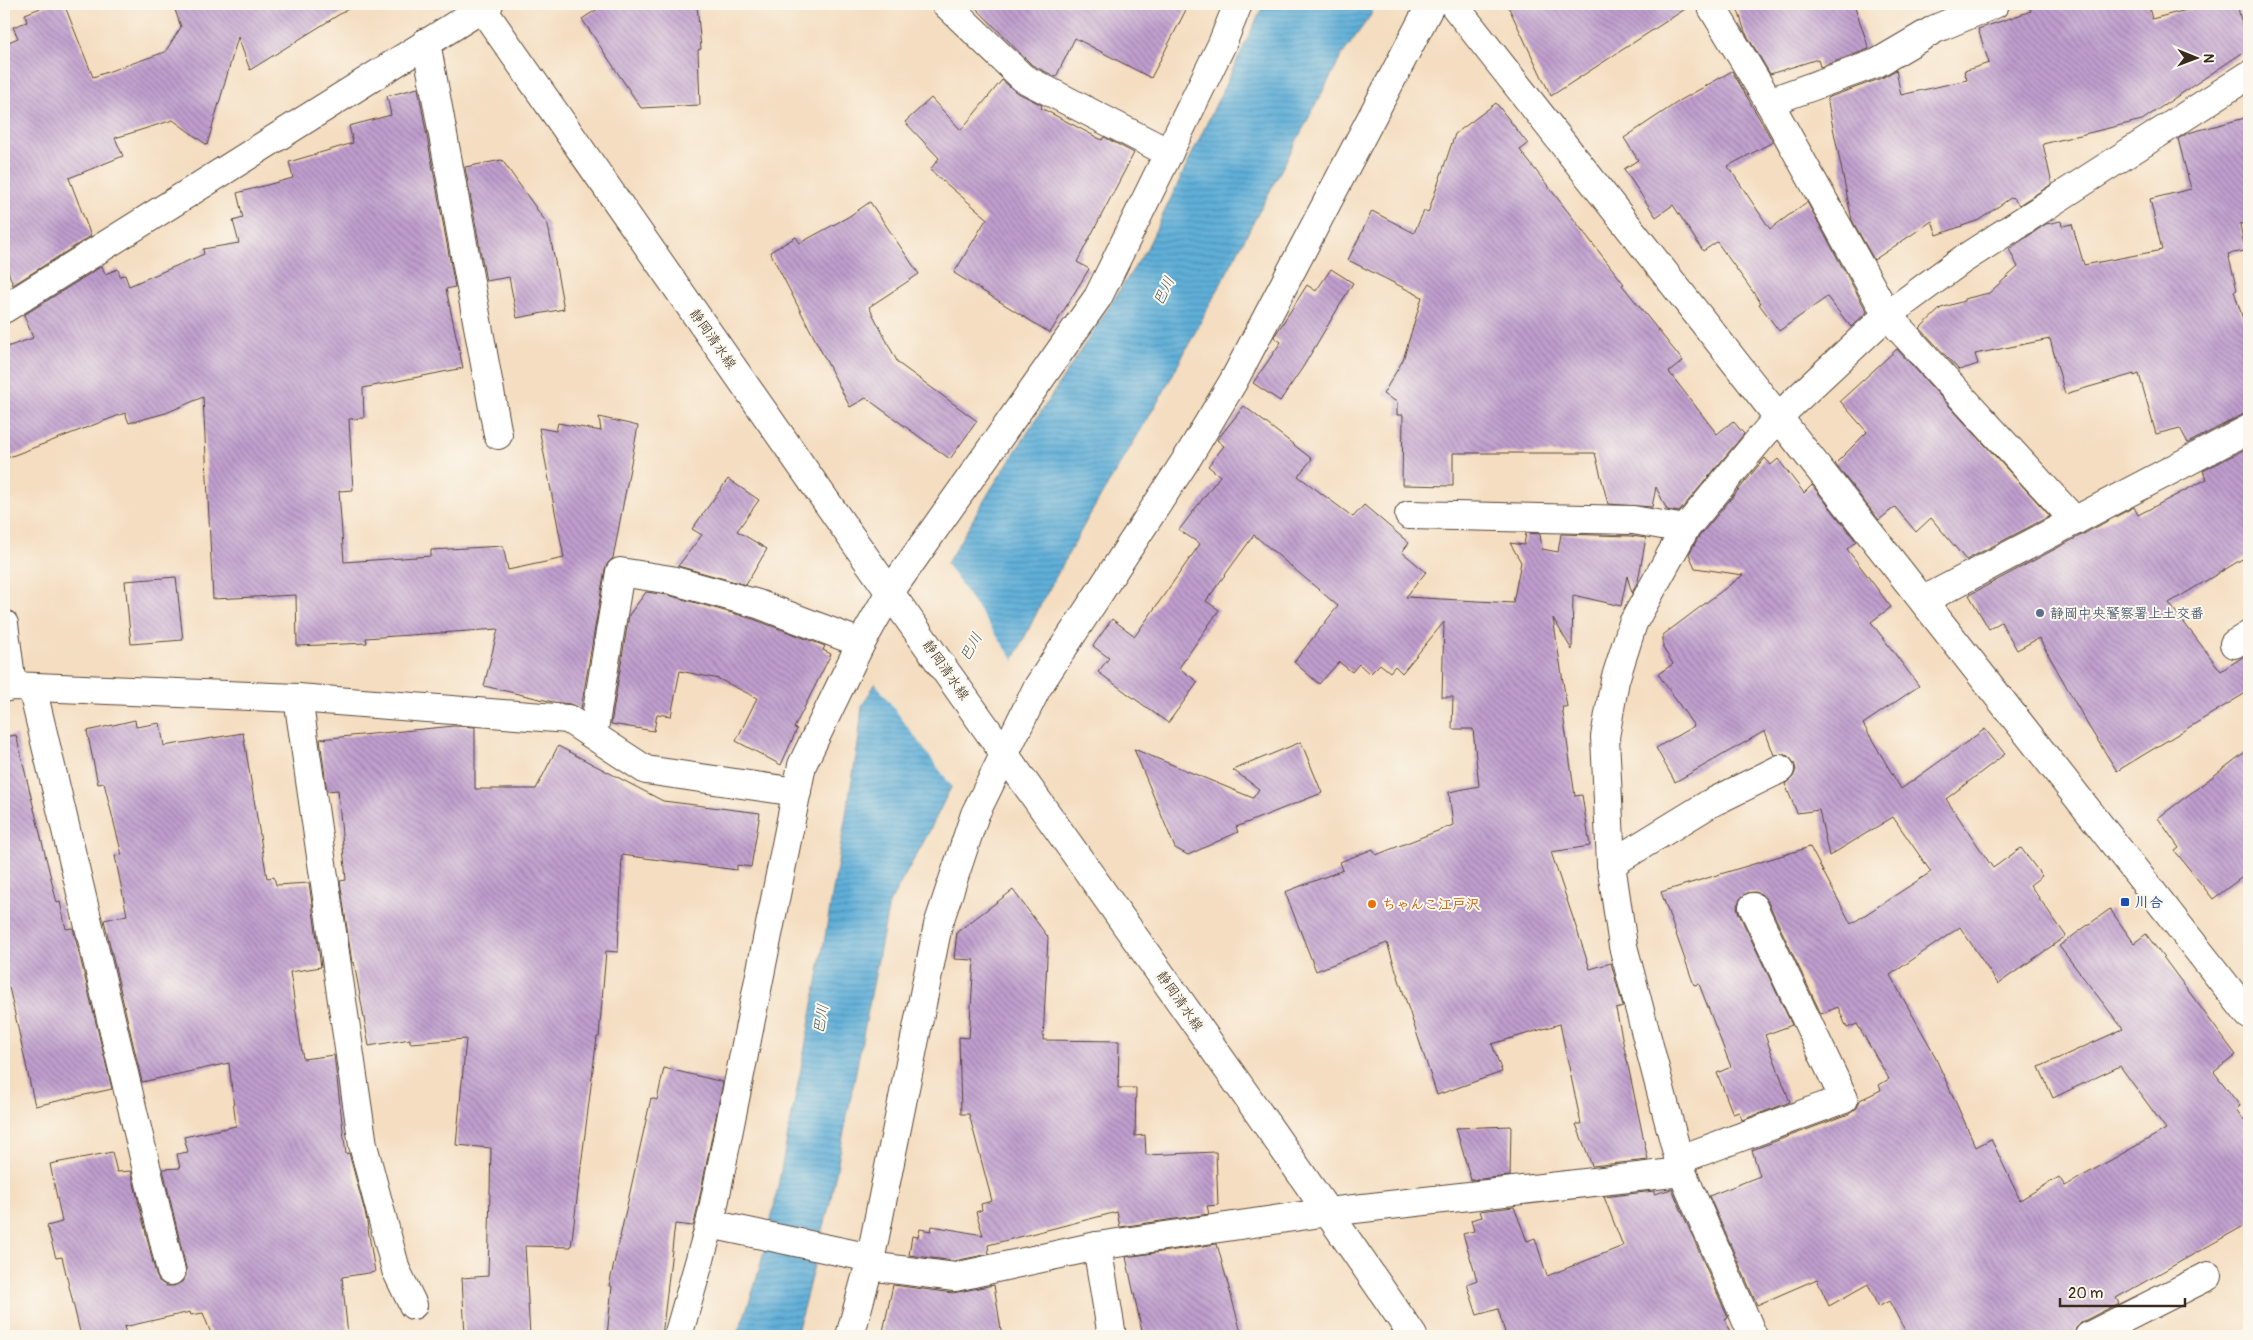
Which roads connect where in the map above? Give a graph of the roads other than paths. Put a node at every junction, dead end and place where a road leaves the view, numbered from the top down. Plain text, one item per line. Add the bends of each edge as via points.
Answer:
1 (946, 4) edge
2 (1238, 4) edge
3 (1431, 4) edge
4 (1453, 4) edge
5 (1710, 4) edge
6 (1995, 4) edge
7 (483, 5) edge
8 (426, 42) junction
9 (2249, 75) edge
10 (1769, 102) junction
11 (1169, 153) junction
12 (4, 309) edge
13 (1887, 315) junction
14 (1779, 416) junction
15 (2249, 429) edge
16 (498, 435) dead end
17 (1409, 515) dead end
18 (2075, 521) junction
19 (1684, 530) junction
20 (894, 599) junction
21 (1924, 600) junction
22 (4, 624) edge
23 (861, 643) junction
24 (16, 687) edge
25 (298, 698) junction
26 (593, 735) junction
27 (1001, 748) junction
28 (1780, 769) dead end
29 (797, 792) junction
30 (1611, 864) junction
31 (1753, 907) dead end
32 (2249, 1015) edge
33 (1680, 1166) junction
34 (1328, 1212) junction
35 (718, 1226) junction
36 (1097, 1246) junction
37 (863, 1259) junction
38 (171, 1271) dead end
39 (2208, 1276) dead end
40 (413, 1305) dead end
41 (678, 1336) edge
42 (850, 1336) edge
43 (1112, 1336) edge
44 (1413, 1336) edge
45 (1754, 1336) edge
46 (2089, 1336) edge

1 - 11 street via 1023,78
2 - 11 street
3 - 27 street via 1232,382 1188,457
4 - 14 street
5 - 10 street
6 - 10 street via 1935,29 1877,63
7 - 8 street
7 - 20 street, 静岡清水線
8 - 12 street
8 - 16 street
9 - 13 street via 1962,260
10 - 13 street
11 - 20 street via 1098,297
13 - 14 street
13 - 18 street
14 - 19 street
14 - 21 street
15 - 18 street
17 - 19 street via 1633,520
18 - 21 street
19 - 30 street via 1633,622 1616,680 1606,737
20 - 23 street
20 - 27 street, 静岡清水線
21 - 32 street
22 - 24 street
23 - 26 street via 758,604 671,580 620,572
23 - 29 street via 802,765
24 - 25 street
24 - 38 street
25 - 26 street via 568,719
25 - 40 street via 363,1145 396,1270
26 - 29 street via 646,770
27 - 34 street, 静岡清水線
27 - 37 street via 974,814 938,925
28 - 30 street via 1710,804
29 - 35 street
30 - 33 street via 1623,946
31 - 33 street via 1844,1099
33 - 34 street
33 - 45 street
34 - 36 street
34 - 44 street, 静岡清水線
35 - 37 street
35 - 41 street
36 - 37 street via 955,1277
36 - 43 street
37 - 42 street
39 - 46 street

